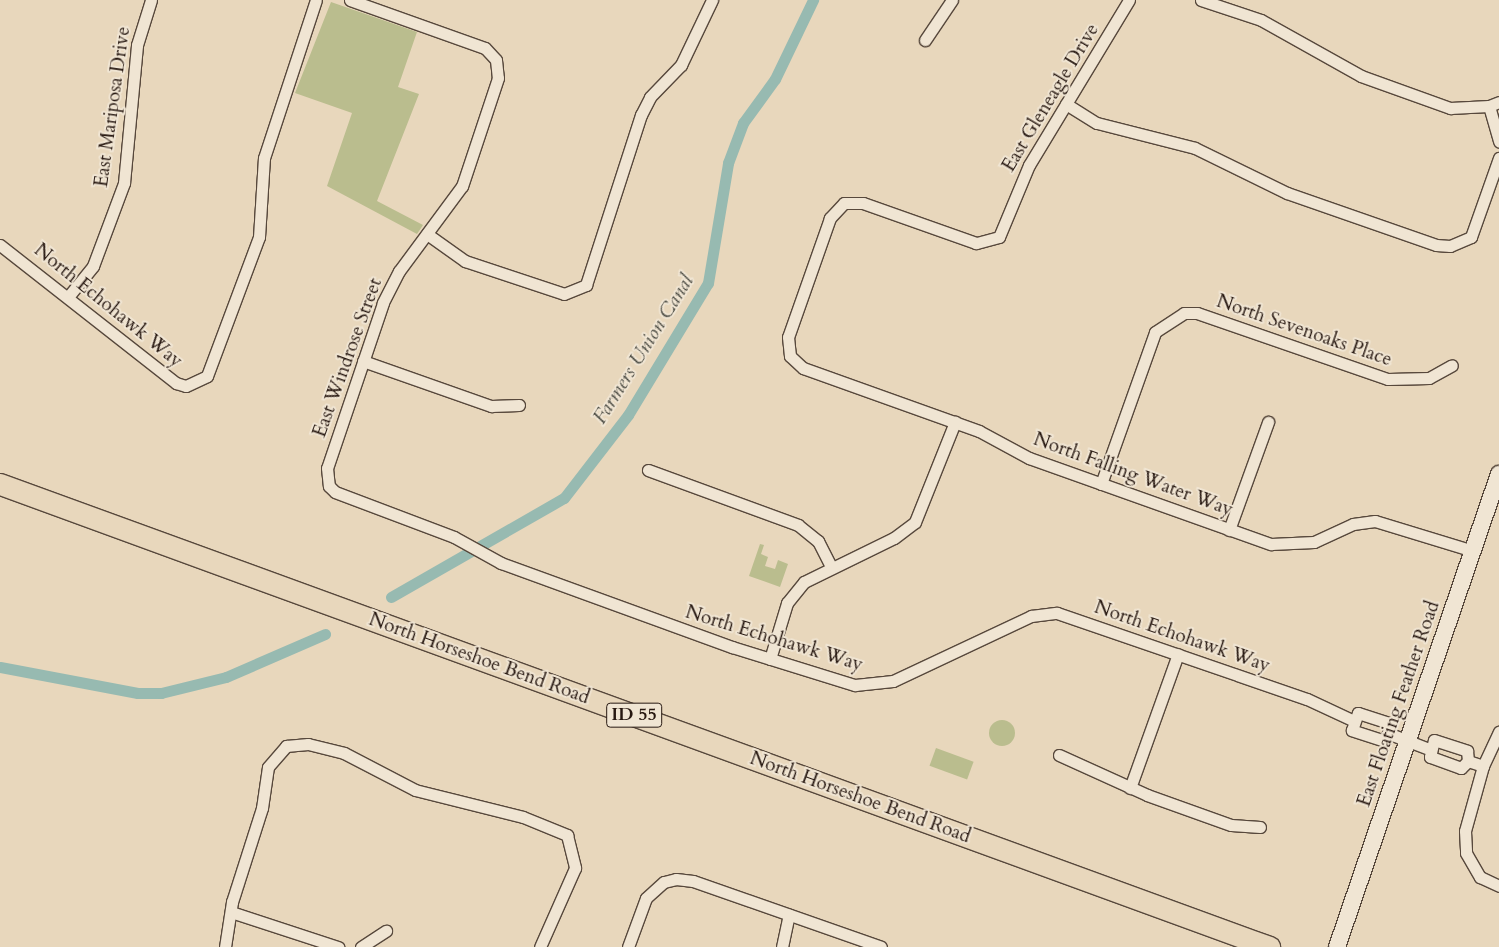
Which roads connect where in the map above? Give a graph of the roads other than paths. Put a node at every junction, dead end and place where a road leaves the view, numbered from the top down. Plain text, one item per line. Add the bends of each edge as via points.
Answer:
1 (151, 0) edge
2 (316, 0) edge
3 (350, 0) edge
4 (712, 0) edge
5 (952, 0) edge
6 (1129, 0) edge
7 (1201, 0) edge
8 (925, 40) dead end
9 (1066, 104) junction
10 (1494, 104) edge
11 (1499, 142) edge
12 (1499, 158) edge
13 (427, 234) junction
14 (0, 245) edge
15 (68, 296) junction
16 (790, 356) joint
17 (363, 361) junction
18 (1452, 365) dead end
19 (519, 405) dead end
20 (955, 422) junction
21 (1268, 422) dead end
22 (648, 470) dead end
23 (1499, 474) edge
24 (0, 484) edge
25 (1101, 484) junction
26 (329, 486) joint
27 (1229, 530) junction
28 (1473, 551) junction
29 (832, 568) junction
30 (1178, 654) junction
31 (770, 659) junction
32 (1352, 720) junction
33 (1499, 732) edge
34 (1390, 734) junction
35 (1408, 741) junction
36 (1429, 749) junction
37 (1059, 755) dead end
38 (1468, 761) junction
39 (1483, 766) junction
40 (1130, 788) junction
41 (1260, 826) dead end
42 (1499, 886) edge
43 (231, 912) junction
44 (789, 915) junction
45 (386, 931) dead end
46 (226, 947) edge
47 (338, 947) edge
48 (361, 947) edge
49 (540, 947) edge
50 (628, 947) edge
51 (782, 947) edge
52 (880, 947) edge
53 (1269, 947) edge
54 (1337, 947) edge

1 - 15 street, East Mariposa Drive via 137,45 124,183 93,266
2 - 15 street, North Echohawk Way via 264,158 259,237 215,365 197,383 176,382
3 - 13 street, East Windrose Street via 485,48 496,60 498,78 462,186
4 - 13 street via 681,65 650,97 641,115 592,277 577,292 564,294 465,261
5 - 8 street
6 - 9 street, East Gleneagle Drive
7 - 10 street via 1261,20 1370,79 1450,108
9 - 12 street via 1098,123 1195,148 1287,193 1436,245 1463,243 1477,226
9 - 16 street, East Gleneagle Drive via 1029,165 1003,229 992,242 976,243 863,203 844,204 830,218 791,328
10 - 11 street
13 - 17 street, East Windrose Street via 392,285
14 - 15 street, North Echohawk Way
16 - 20 street, North Falling Water Way via 803,368
17 - 19 street via 491,406
17 - 26 street, East Windrose Street via 327,468
18 - 25 street, North Sevenoaks Place via 1429,378 1399,381 1197,312 1173,317 1155,332
20 - 25 street, North Falling Water Way via 1029,458
20 - 29 street via 915,522 894,538
21 - 27 street
22 - 29 street via 798,525 818,541
23 - 28 main road, East Floating Feather Road
24 - 53 highway, North Horseshoe Bend Road / ID 55
25 - 27 street, North Falling Water Way
26 - 31 street, North Echohawk Way via 342,496 482,552
27 - 28 street, North Falling Water Way via 1290,547 1376,521
28 - 35 main road, East Floating Feather Road
29 - 31 street via 794,592
30 - 31 street, North Echohawk Way via 1069,616 1044,613 880,685 855,685
30 - 32 street, North Echohawk Way
30 - 40 street
32 - 34 street, North Echohawk Way via 1352,730 1385,741
32 - 34 street, North Echohawk Way via 1358,713 1391,724
33 - 39 street
34 - 35 street, North Echohawk Way
35 - 36 street, North Echohawk Way
35 - 54 main road, East Floating Feather Road
36 - 38 street, North Echohawk Way via 1430,757 1461,768
36 - 38 street via 1434,740 1467,751
37 - 40 street
38 - 39 street
39 - 42 street via 1465,831 1466,854 1480,877
40 - 41 street via 1231,824
43 - 46 street
43 - 47 street
43 - 49 street via 262,808 268,767 286,746 308,744 344,753 414,790 558,828 572,842 575,868
44 - 50 street via 693,881 664,882 646,898
44 - 51 street
44 - 52 street
45 - 48 street

